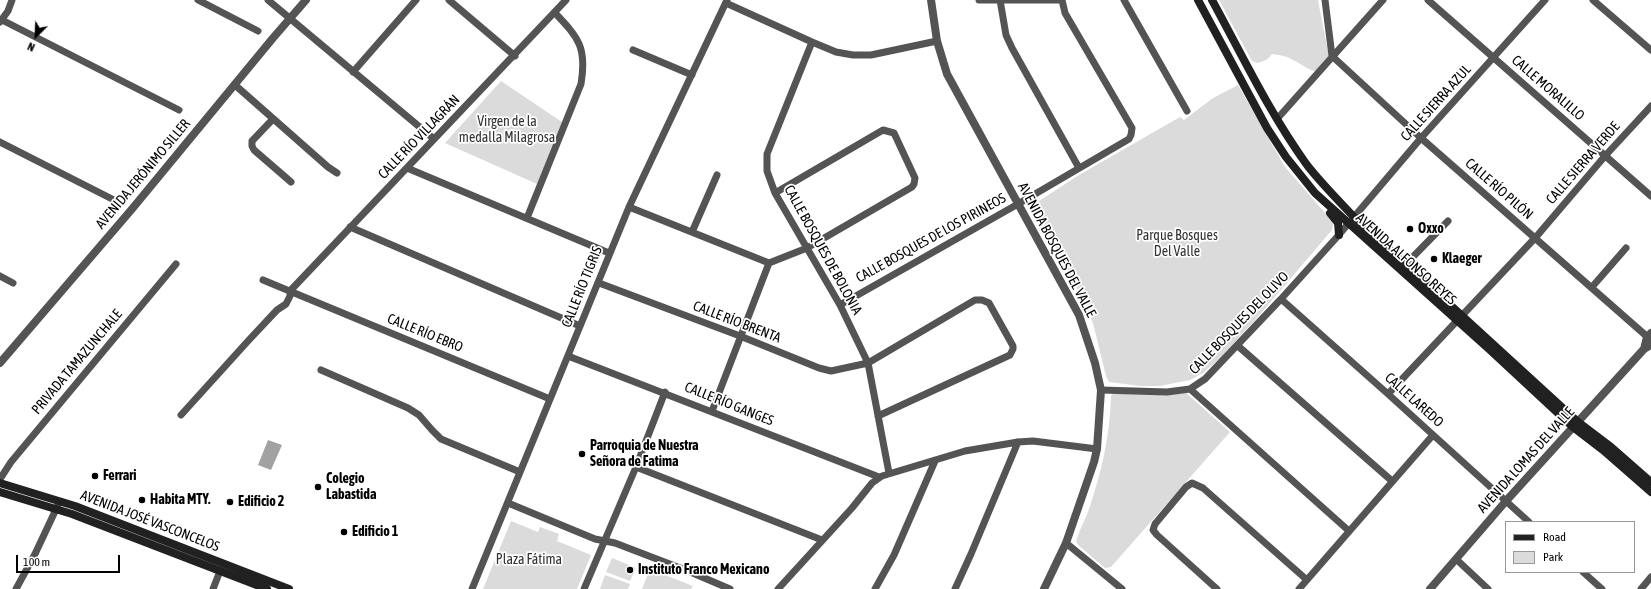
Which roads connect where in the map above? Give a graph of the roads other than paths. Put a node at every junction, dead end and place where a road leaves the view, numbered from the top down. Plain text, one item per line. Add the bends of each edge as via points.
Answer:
1 (12, 0) edge
2 (198, 0) edge
3 (268, 0) edge
4 (306, 0) edge
5 (416, 0) edge
6 (449, 0) edge
7 (566, 0) edge
8 (931, 0) edge
9 (979, 0) edge
10 (1000, 0) edge
11 (1062, 0) edge
12 (1124, 0) edge
13 (1198, 0) edge
14 (1212, 0) edge
15 (1325, 0) edge
16 (1383, 0) edge
17 (1428, 0) edge
18 (1545, 0) edge
19 (1593, 0) edge
20 (727, 1) edge
21 (555, 13) junction
22 (290, 18) junction
23 (1, 21) edge
24 (258, 31) dead end
25 (937, 41) junction
26 (812, 42) junction
27 (634, 50) dead end
28 (1651, 50) edge
29 (515, 56) junction
30 (1332, 56) junction
31 (1493, 58) junction
32 (353, 72) junction
33 (692, 75) junction
34 (235, 85) junction
35 (1651, 106) edge
36 (179, 110) dead end
37 (1187, 111) dead end
38 (273, 119) junction
39 (1277, 119) junction
40 (1421, 138) junction
41 (434, 139) junction
42 (0, 142) edge
43 (1606, 156) junction
44 (406, 168) junction
45 (1079, 168) junction
46 (337, 173) dead end
47 (717, 175) dead end
48 (291, 182) dead end
49 (775, 193) junction
50 (1315, 193) junction
51 (1651, 196) edge
52 (116, 201) dead end
53 (1018, 204) junction
54 (629, 207) junction
55 (1354, 217) junction
56 (527, 218) junction
57 (1448, 221) dead end
58 (1348, 224) junction
59 (350, 227) junction
60 (692, 232) junction
61 (1339, 235) junction
62 (1536, 237) junction
63 (807, 248) junction
64 (1626, 248) dead end
65 (609, 253) junction
66 (769, 262) junction
67 (176, 264) dead end
68 (1403, 267) junction
69 (0, 276) edge
70 (262, 280) dead end
71 (599, 283) junction
72 (13, 284) dead end
73 (1592, 287) junction
74 (290, 291) junction
75 (1281, 299) junction
76 (840, 305) junction
77 (1460, 318) junction
78 (580, 326) junction
79 (740, 336) junction
80 (1649, 341) edge
81 (1238, 346) junction
82 (568, 356) junction
83 (0, 363) edge
84 (868, 363) junction
85 (321, 370) dead end
86 (1190, 389) junction
87 (1101, 390) junction
88 (665, 392) junction
89 (1388, 394) junction
90 (550, 399) junction
91 (712, 411) junction
92 (181, 415) dead end
93 (878, 416) junction
94 (1576, 425) junction
95 (1433, 435) junction
96 (1018, 442) junction
97 (1097, 449) junction
98 (935, 461) junction
99 (636, 467) junction
100 (520, 472) junction
101 (889, 473) junction
102 (879, 477) junction
103 (0, 479) edge
104 (1392, 481) junction
105 (1651, 482) edge
106 (0, 483) edge
107 (0, 492) edge
108 (1651, 492) edge
109 (1506, 501) junction
110 (508, 503) junction
111 (58, 505) junction
112 (1527, 521) edge
113 (1349, 531) junction
114 (604, 540) junction
115 (822, 540) junction
116 (1066, 543) junction
117 (1456, 559) junction
118 (220, 571) junction
119 (1584, 573) edge
120 (1651, 577) edge
121 (1307, 580) junction
122 (16, 589) edge
123 (212, 589) edge
124 (267, 589) edge
125 (289, 589) edge
126 (472, 589) edge
127 (584, 589) edge
128 (730, 589) edge
129 (778, 589) edge
130 (875, 589) edge
131 (955, 589) edge
132 (1044, 589) edge
133 (1122, 589) edge
134 (1217, 589) edge
135 (1299, 589) edge
136 (1430, 589) edge
137 (1488, 589) edge
138 (1602, 589) edge
139 (1641, 589) edge

1 - 23 street
2 - 24 street
3 - 22 street
4 - 22 street, AVENIDA JERÓNIMO SILLER
5 - 32 street
6 - 29 street
7 - 21 street, CALLE RÍO VILLAGRÁN
8 - 25 street, AVENIDA BOSQUES DEL VALLE
9 - 10 street
10 - 11 street
10 - 45 street via 1006,35 1012,48
11 - 45 street, CALLE BOSQUES DE LOS PIRINEOS via 1065,13 1132,128 1129,139
12 - 37 street
13 - 50 main road, AVENIDA ALFONSO REYES via 1267,128
14 - 39 main road, AVENIDA ALFONSO REYES
15 - 30 street
16 - 30 street
17 - 31 street, CALLE MORALILLO
18 - 31 street, CALLE SIERRA AZUL
19 - 28 street
20 - 26 street
20 - 33 street, CALLE RÍO TIGRIS
21 - 29 street, CALLE RÍO VILLAGRÁN
21 - 56 street via 578,41 583,72 581,84
22 - 32 street
22 - 34 street, AVENIDA JERÓNIMO SILLER
23 - 36 street
25 - 26 street via 879,53 853,55 836,52
25 - 53 street, AVENIDA BOSQUES DEL VALLE via 952,84
26 - 49 street, CALLE BOSQUES DE BOLONIA via 768,154 767,171
27 - 33 street
29 - 41 street, CALLE RÍO VILLAGRÁN
30 - 39 street
30 - 40 street, CALLE RÍO PILÓN
31 - 40 street, CALLE SIERRA AZUL
31 - 43 street, CALLE MORALILLO
32 - 41 street
33 - 54 street, CALLE RÍO TIGRIS
34 - 38 street
34 - 83 street, AVENIDA JERÓNIMO SILLER via 132,210
35 - 43 street, CALLE SIERRA VERDE
38 - 46 street
38 - 48 street via 252,141 252,146
39 - 55 main road, AVENIDA ALFONSO REYES via 1308,165
40 - 55 street, CALLE SIERRA AZUL
40 - 62 street, CALLE RÍO PILÓN
41 - 44 street, CALLE RÍO VILLAGRÁN
42 - 52 street
43 - 51 street, CALLE MORALILLO
43 - 62 street, CALLE SIERRA VERDE
44 - 56 street
44 - 59 street, CALLE RÍO VILLAGRÁN
45 - 53 street, CALLE BOSQUES DE LOS PIRINEOS
47 - 60 street
49 - 63 street, CALLE BOSQUES DE BOLONIA
49 - 63 street via 881,131 887,130 894,134 914,175 914,184
50 - 58 main road, AVENIDA ALFONSO REYES
50 - 61 main road via 1338,223
53 - 76 street, CALLE BOSQUES DE LOS PIRINEOS
53 - 87 street, AVENIDA BOSQUES DEL VALLE via 1079,315
54 - 60 street
54 - 65 street, CALLE RÍO TIGRIS
55 - 58 street, CALLE SIERRA AZUL
55 - 68 main road, AVENIDA ALFONSO REYES
56 - 65 street
57 - 68 street
58 - 61 street, CALLE BOSQUES DEL OLIVO
58 - 68 main road, AVENIDA ALFONSO REYES
59 - 74 street, CALLE RÍO VILLAGRÁN
59 - 78 street
60 - 66 street
61 - 75 street, CALLE BOSQUES DEL OLIVO
62 - 73 street, CALLE RÍO PILÓN
62 - 77 street, CALLE SIERRA VERDE
63 - 66 street
63 - 76 street, CALLE BOSQUES DE BOLONIA
64 - 73 street
65 - 71 street, CALLE RÍO TIGRIS
66 - 79 street
67 - 103 street, PRIVADA TAMAZUNCHALE via 11,462
68 - 77 main road, AVENIDA ALFONSO REYES
69 - 72 street
70 - 74 street, CALLE RÍO EBRO
71 - 78 street, CALLE RÍO TIGRIS
71 - 79 street, CALLE RÍO BRENTA
73 - 80 street, CALLE RÍO PILÓN
74 - 90 street, CALLE RÍO EBRO
74 - 92 street, CALLE RÍO VILLAGRÁN via 286,304 248,341
75 - 81 street, CALLE BOSQUES DEL OLIVO
75 - 89 street, CALLE LAREDO
76 - 84 street, CALLE BOSQUES DE BOLONIA
77 - 89 street, CALLE SIERRA VERDE
77 - 94 main road, AVENIDA ALFONSO REYES
78 - 82 street, CALLE RÍO TIGRIS
79 - 84 street, CALLE RÍO BRENTA via 825,370
79 - 91 street
80 - 94 street, AVENIDA LOMAS DEL VALLE
81 - 86 street, CALLE BOSQUES DEL OLIVO via 1205,379
81 - 104 street
82 - 88 street, CALLE RÍO GANGES
82 - 90 street, CALLE RÍO TIGRIS
84 - 93 street, CALLE BOSQUES DE BOLONIA
84 - 93 street, CALLE RÍO BRENTA via 978,299 989,303 1013,346 1008,357
85 - 100 street via 414,411 445,441
86 - 87 street, CALLE BOSQUES DEL OLIVO via 1167,392
86 - 113 street
87 - 97 street, AVENIDA BOSQUES DEL VALLE
88 - 91 street, CALLE RÍO GANGES
88 - 99 street
89 - 95 street, CALLE LAREDO
90 - 100 street, CALLE RÍO TIGRIS
91 - 102 street, CALLE RÍO GANGES
93 - 101 street, CALLE BOSQUES DE BOLONIA
94 - 105 main road, AVENIDA ALFONSO REYES via 1611,447
94 - 108 main road, AVENIDA ALFONSO REYES
94 - 109 street, AVENIDA LOMAS DEL VALLE
95 - 104 street
95 - 109 street, CALLE LAREDO
96 - 97 street via 1033,441
96 - 98 street via 965,451
96 - 131 street
97 - 116 street, AVENIDA BOSQUES DEL VALLE
98 - 101 street
98 - 130 street via 894,555
99 - 114 street
99 - 115 street
100 - 110 street, CALLE RÍO TIGRIS
101 - 102 street
102 - 115 street
104 - 113 street
106 - 111 main road, AVENIDA JOSÉ VASCONCELOS
107 - 111 main road, AVENIDA JOSÉ VASCONCELOS
109 - 112 street, CALLE LAREDO
109 - 117 street, AVENIDA LOMAS DEL VALLE
110 - 114 street via 595,539
110 - 126 street, CALLE RÍO TIGRIS
111 - 118 main road, AVENIDA JOSÉ VASCONCELOS
111 - 122 street
111 - 125 main road, AVENIDA JOSÉ VASCONCELOS
113 - 121 street
114 - 127 street
114 - 128 street
115 - 129 street
116 - 132 street, AVENIDA BOSQUES DEL VALLE
116 - 133 street
117 - 136 street, AVENIDA LOMAS DEL VALLE
117 - 137 street
118 - 123 street
118 - 124 main road, AVENIDA JOSÉ VASCONCELOS
119 - 138 street
120 - 139 street
121 - 134 street via 1202,488 1192,483 1154,524 1154,530
121 - 135 street

